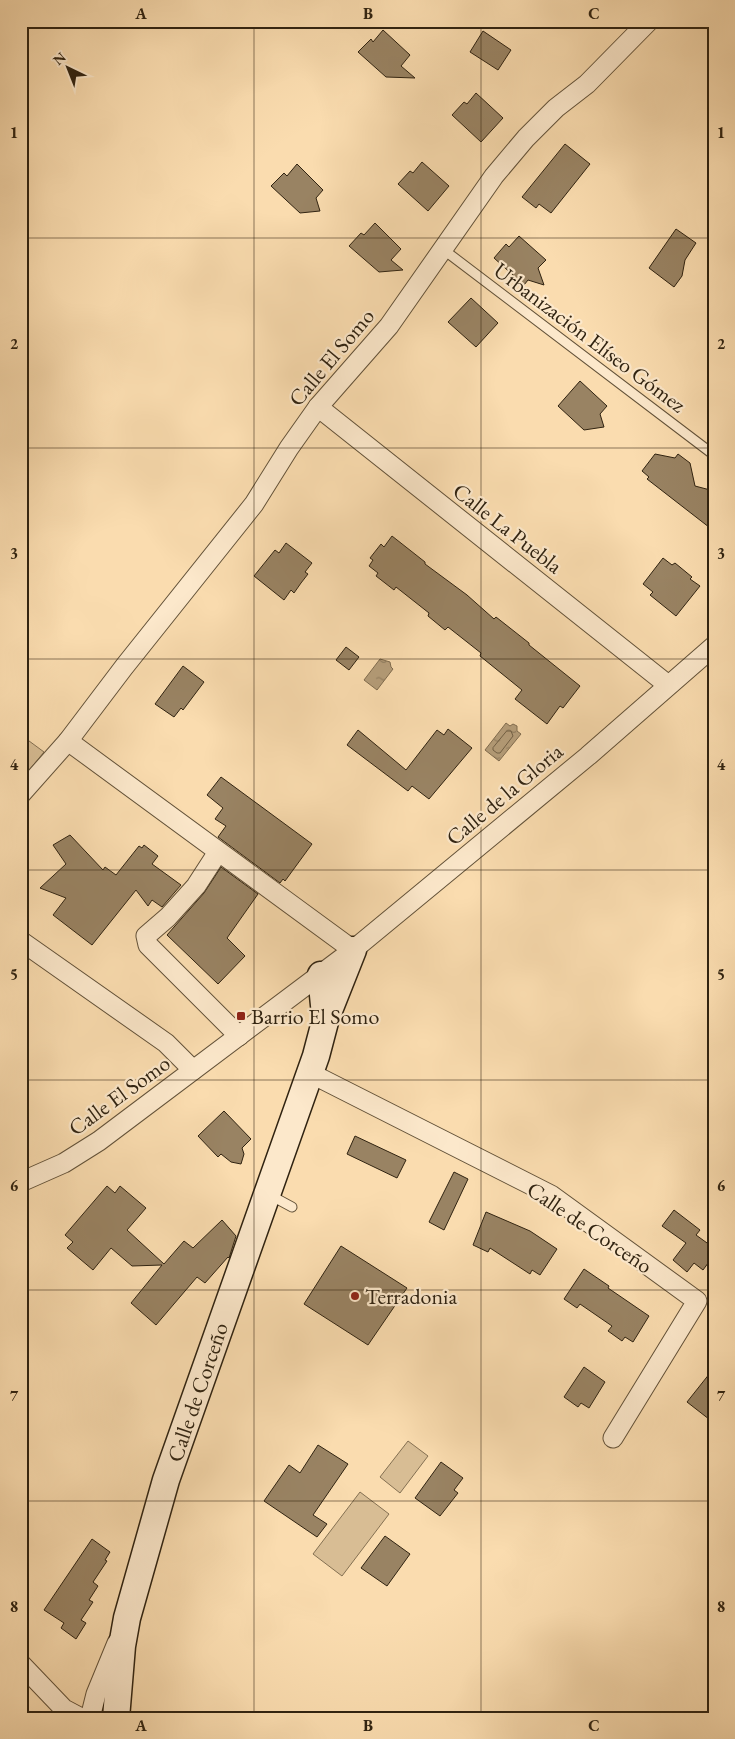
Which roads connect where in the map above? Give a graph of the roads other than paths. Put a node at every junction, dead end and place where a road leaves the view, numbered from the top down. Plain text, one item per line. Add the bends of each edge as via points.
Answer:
1 (649, 21) edge
2 (444, 250) junction
3 (318, 407) junction
4 (714, 455) edge
5 (714, 646) edge
6 (668, 685) junction
7 (68, 741) junction
8 (21, 794) edge
9 (218, 852) junction
10 (21, 941) edge
11 (353, 950) junction
12 (320, 975) junction
13 (326, 1018) junction
14 (239, 1036) junction
15 (193, 1070) junction
16 (310, 1073) junction
17 (21, 1182) edge
18 (267, 1194) junction
19 (292, 1207) dead end
20 (614, 1438) dead end
21 (127, 1618) junction
22 (21, 1664) edge
23 (81, 1718) edge
24 (90, 1718) edge
25 (116, 1718) edge

1 - 2 street, Calle El Somo via 587,84 556,108 526,138 494,176
2 - 3 street, Calle El Somo via 389,326
2 - 4 lane, Urbanización Elíseo Gómez
3 - 6 street, Calle La Puebla
3 - 7 street, Calle El Somo via 254,504
5 - 6 street, Calle de la Gloria
6 - 11 street, Calle de la Gloria via 588,756
7 - 8 street, Calle El Somo
7 - 9 street
9 - 11 street
9 - 14 street via 196,886 146,936 148,945
10 - 15 street via 166,1043
11 - 12 street, Calle de la Gloria
11 - 13 main road, Calle de Corceño
12 - 13 main road, Calle de Corceño
12 - 14 street, Calle El Somo
13 - 16 main road, Calle de Corceño
14 - 15 street, Calle El Somo
15 - 17 street, Calle El Somo via 99,1141
16 - 18 main road, Calle de Corceño
16 - 20 street, Calle de Corceño via 550,1195 697,1301
18 - 19 lane
18 - 21 main road, Calle de Corceño via 166,1480
21 - 24 street via 96,1694
21 - 25 main road, Calle de Corceño
22 - 23 street via 64,1709

